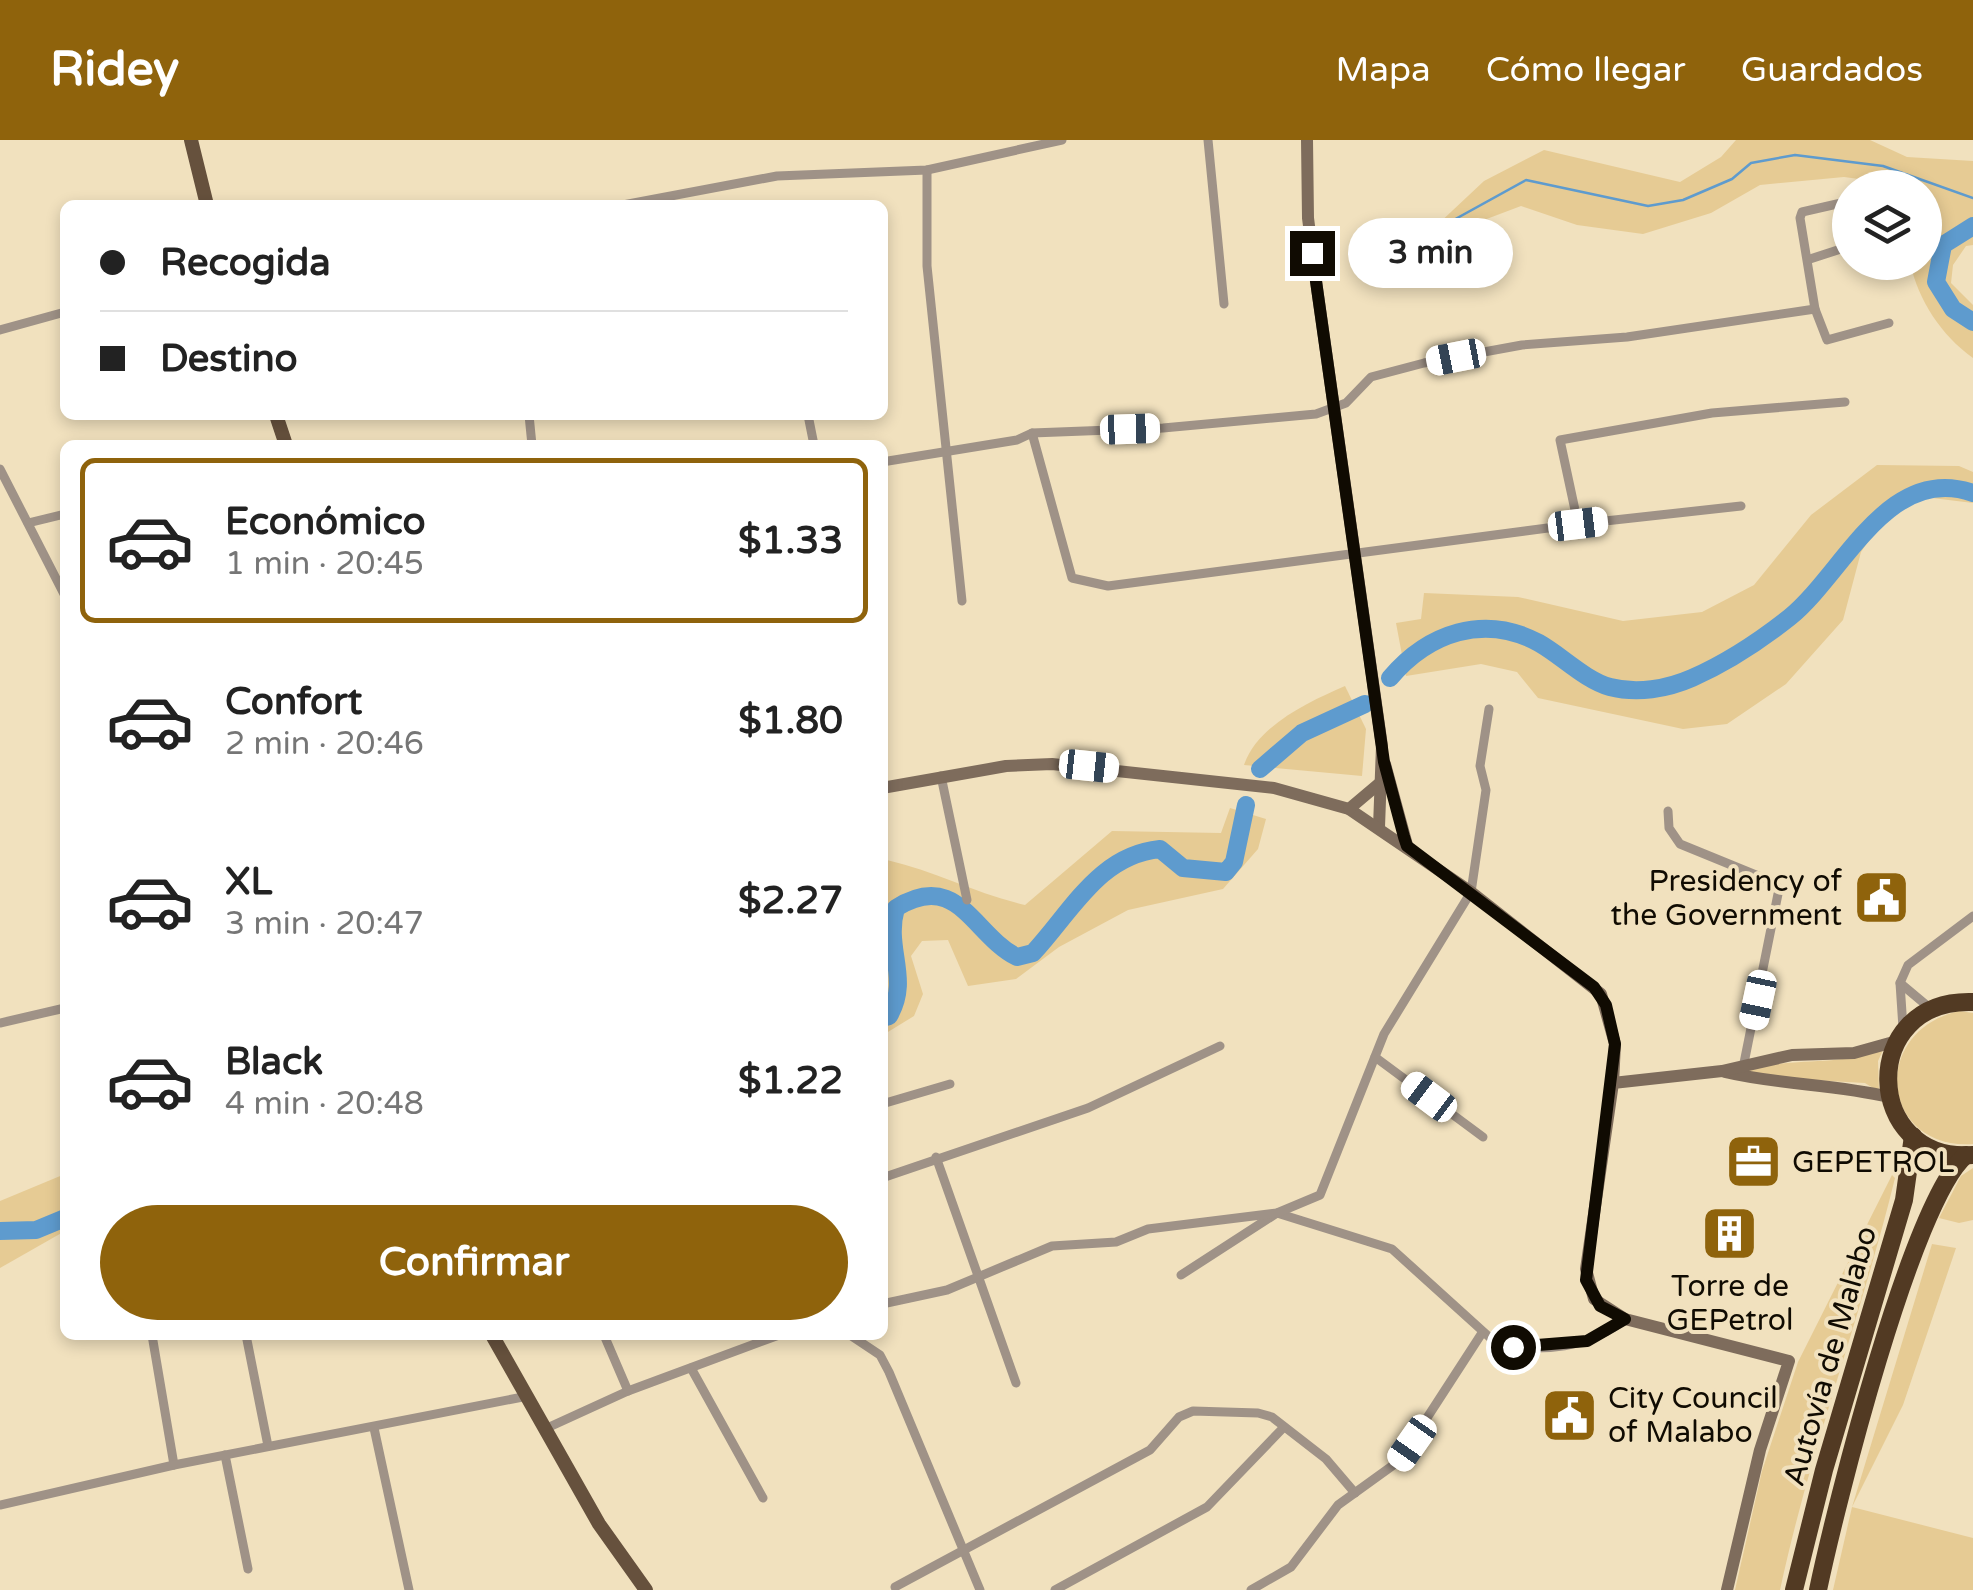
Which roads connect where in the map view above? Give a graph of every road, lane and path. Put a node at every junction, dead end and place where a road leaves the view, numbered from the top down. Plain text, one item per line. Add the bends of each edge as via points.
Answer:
1 (191, 140) edge
2 (1062, 140) edge
3 (1208, 140) edge
4 (1307, 140) edge
5 (927, 170) junction
6 (206, 200) edge
7 (650, 200) edge
8 (1832, 204) edge
9 (1832, 252) edge
10 (1810, 259) junction
11 (1224, 304) dead end
12 (1815, 309) junction
13 (60, 313) edge
14 (1890, 323) dead end
15 (0, 330) edge
16 (1844, 402) dead end
17 (1334, 409) junction
18 (1032, 432) junction
19 (948, 450) junction
20 (888, 461) edge
21 (0, 470) edge
22 (1741, 506) dead end
23 (60, 515) edge
24 (28, 523) junction
25 (1578, 524) junction
26 (1354, 556) junction
27 (60, 586) edge
28 (962, 601) dead end
29 (1489, 709) dead end
30 (1384, 762) junction
31 (941, 776) junction
32 (1382, 781) junction
33 (888, 787) edge
34 (1395, 802) junction
35 (1349, 810) junction
36 (1668, 810) dead end
37 (1385, 831) junction
38 (1407, 846) junction
39 (1471, 892) junction
40 (967, 900) dead end
41 (1973, 916) edge
42 (1900, 983) junction
43 (1969, 998) edge
44 (60, 1009) edge
45 (1931, 1009) junction
46 (0, 1023) edge
47 (1900, 1036) junction
48 (1220, 1046) dead end
49 (1375, 1057) junction
50 (1744, 1064) junction
51 (1722, 1071) junction
52 (1614, 1083) junction
53 (950, 1084) dead end
54 (1889, 1097) junction
55 (888, 1102) edge
56 (1913, 1136) junction
57 (1483, 1138) dead end
58 (1969, 1155) edge
59 (936, 1157) junction
60 (888, 1176) edge
61 (1277, 1214) junction
62 (1181, 1275) dead end
63 (977, 1280) junction
64 (888, 1302) edge
65 (1625, 1319) junction
66 (1482, 1333) junction
67 (153, 1340) edge
68 (247, 1340) edge
69 (495, 1340) edge
70 (606, 1340) edge
71 (766, 1340) edge
72 (857, 1340) edge
73 (691, 1368) junction
74 (1016, 1383) dead end
75 (628, 1390) junction
76 (528, 1396) junction
77 (1284, 1426) junction
78 (374, 1428) junction
79 (547, 1428) junction
80 (268, 1446) junction
81 (225, 1455) junction
82 (174, 1465) junction
83 (1355, 1493) junction
84 (763, 1498) dead end
85 (0, 1505) edge
86 (964, 1553) junction
87 (248, 1569) dead end
88 (636, 1572) junction
89 (894, 1587) dead end
90 (409, 1590) edge
91 (646, 1590) edge
92 (660, 1590) edge
93 (980, 1590) edge
94 (1055, 1590) edge
95 (1251, 1590) edge
96 (1727, 1590) edge
97 (1794, 1590) edge
98 (1818, 1590) edge

1 - 6 main road
2 - 5 street
3 - 11 street
4 - 17 street via 1308,218
5 - 7 street via 777,176
5 - 19 street via 926,266
8 - 10 street via 1802,212
9 - 10 street
10 - 12 street
12 - 14 street via 1827,340
12 - 17 street via 1627,337 1522,344 1424,364 1372,377
13 - 15 street
16 - 25 street via 1712,413 1560,440
17 - 18 street via 1213,424
17 - 26 street
18 - 19 street
18 - 26 street via 1069,571 1078,583 1108,586
19 - 20 street
19 - 28 street
21 - 24 street
22 - 25 street
23 - 24 street
24 - 27 street
25 - 26 street
26 - 30 street
29 - 39 street
30 - 32 street
30 - 34 street
31 - 33 street
31 - 35 street via 1028,764 1089,766 1274,788
31 - 40 street
32 - 35 street
32 - 37 street
34 - 37 street
34 - 38 street
35 - 37 street
36 - 50 street via 1669,828 1680,844 1779,889
37 - 38 street
38 - 39 street
39 - 49 street
39 - 52 street via 1601,994 1615,1044
41 - 42 street via 1916,956
42 - 45 street
42 - 47 street
43 - 45 highway
44 - 46 street
45 - 47 highway
47 - 50 street via 1854,1053 1792,1054
47 - 54 highway via 1889,1062
48 - 59 street via 1088,1108
49 - 57 street
49 - 61 street via 1327,1185 1313,1200
50 - 51 street
51 - 52 street
51 - 54 street
52 - 65 street via 1586,1280 1600,1306
53 - 55 street
54 - 56 highway
56 - 58 highway via 1943,1152
56 - 97 highway, Autovía de Malabo via 1904,1200
58 - 98 highway, Autovía de Malabo via 1946,1176 1922,1230
59 - 60 street
59 - 63 street
61 - 62 street
61 - 63 street via 1148,1228 1116,1242 1063,1243
61 - 66 street via 1402,1255
63 - 64 street
63 - 74 street
65 - 66 street via 1570,1345 1513,1347
65 - 96 street via 1788,1361
66 - 83 street via 1399,1461
67 - 82 street
68 - 80 street
69 - 76 main road
70 - 75 street
71 - 73 street
72 - 86 street via 889,1372
73 - 75 street
73 - 84 street
75 - 79 street
76 - 78 street
76 - 79 main road
77 - 83 street
77 - 86 street via 1258,1413 1193,1411 1150,1450
77 - 94 street via 1207,1507
78 - 80 street
78 - 90 street
79 - 88 main road via 599,1524
80 - 81 street
81 - 82 street
81 - 87 street
82 - 85 street
83 - 95 street via 1323,1520 1291,1566
86 - 89 street
86 - 93 street
88 - 91 main road
88 - 92 main road

